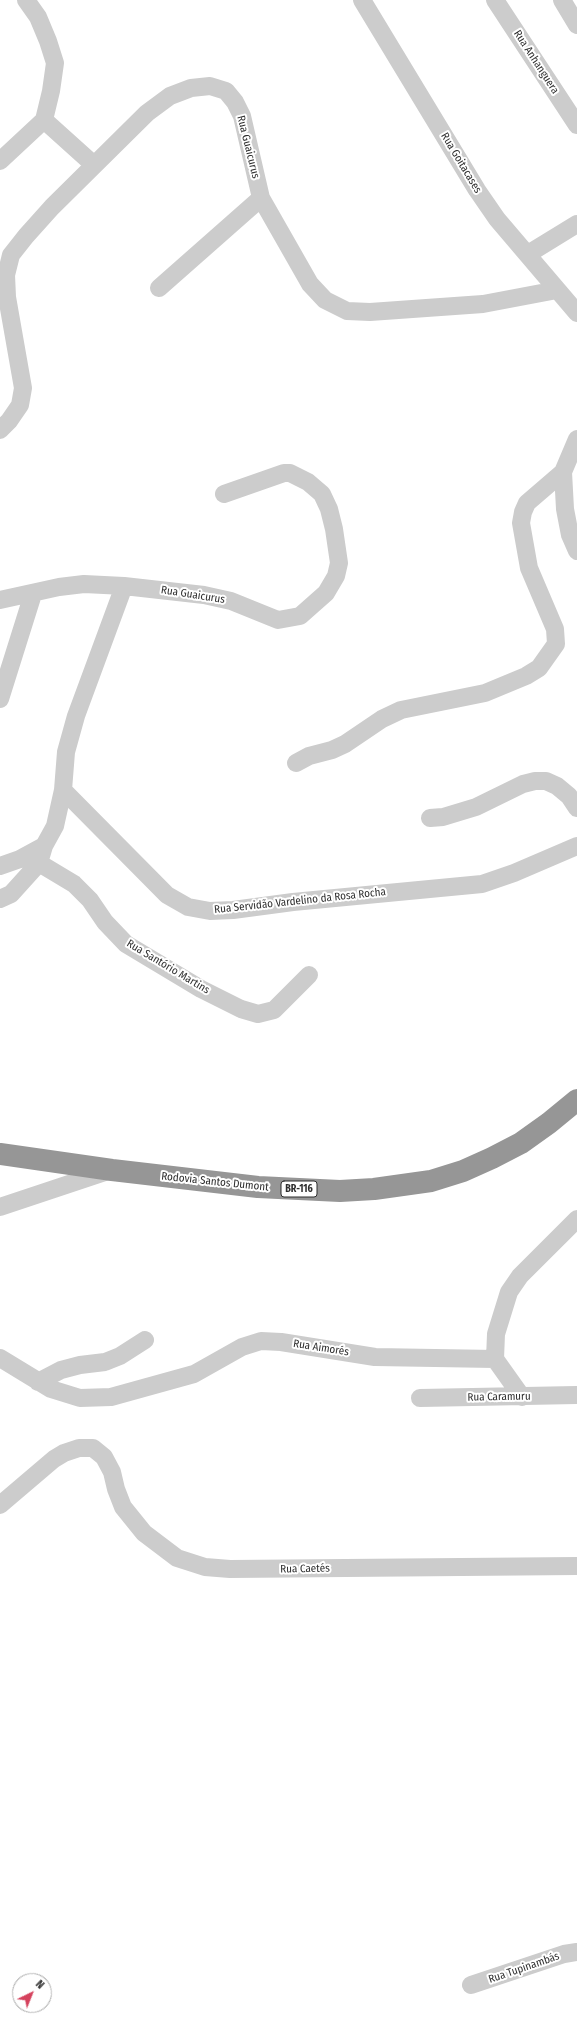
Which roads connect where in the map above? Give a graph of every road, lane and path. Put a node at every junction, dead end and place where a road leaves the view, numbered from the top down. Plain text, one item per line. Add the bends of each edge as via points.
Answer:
1 (26, 0) edge
2 (362, 0) edge
3 (495, 0) edge
4 (562, 0) edge
5 (577, 24) edge
6 (44, 120) junction
7 (577, 125) edge
8 (0, 161) edge
9 (94, 164) junction
10 (261, 198) junction
11 (577, 224) edge
12 (528, 254) junction
13 (159, 288) dead end
14 (558, 290) junction
15 (577, 313) edge
16 (0, 430) edge
17 (577, 439) edge
18 (563, 472) junction
19 (224, 494) dead end
20 (577, 551) edge
21 (124, 586) junction
22 (33, 594) junction
23 (0, 600) edge
24 (0, 699) edge
25 (296, 763) dead end
26 (63, 790) junction
27 (577, 808) edge
28 (430, 818) dead end
29 (44, 846) junction
30 (577, 846) edge
31 (39, 863) junction
32 (0, 866) edge
33 (0, 899) edge
34 (309, 975) dead end
35 (577, 1100) edge
36 (0, 1154) edge
37 (112, 1170) junction
38 (0, 1207) edge
39 (577, 1219) edge
40 (145, 1340) dead end
41 (0, 1358) edge
42 (495, 1358) junction
43 (38, 1382) junction
44 (577, 1396) edge
45 (522, 1397) junction
46 (420, 1398) dead end
47 (0, 1505) edge
48 (577, 1566) edge
49 (577, 1952) edge
50 (471, 1986) dead end

1 - 6 street via 38,17 54,63
2 - 12 street, Rua Goitacases via 477,190 497,219
3 - 7 street, Rua Anhanguera
4 - 5 street
6 - 8 street
6 - 9 street
9 - 10 street, Rua Guaicurus via 147,113 170,96 190,88 210,86 226,91 242,116
9 - 16 street, Rua Guaicurus via 11,255 6,275 7,298 23,388 20,405
10 - 13 street
10 - 14 street, Rua Guaicurus via 310,284 326,300 347,311 370,312 483,304
11 - 12 street
12 - 14 street, Rua Goitacases
14 - 15 street, Rua Goitacases
17 - 18 street
18 - 20 street via 565,509 570,535
18 - 25 street via 528,503 522,517 529,568 555,629 556,644 539,668 485,693 401,710 382,719 345,744
19 - 21 street, Rua Guaicurus via 284,473 308,482 322,494 334,529 339,563 336,576 326,594 300,616 278,620 231,601 204,595
21 - 22 street, Rua Guaicurus via 84,584
21 - 26 street via 76,716 66,752
22 - 23 street, Rua Guaicurus
22 - 24 street
26 - 29 street via 55,826
26 - 30 street, Rua Servidão Vardelino da Rosa Rocha via 167,895 188,907 210,911 482,884
27 - 28 street via 557,786 546,781 534,781 476,807 443,817
29 - 31 street
29 - 32 street
31 - 33 street via 16,889
31 - 34 street, Rua Santório Martins via 74,884 126,944 241,1009 258,1014 274,1010
35 - 37 highway, Rodovia Santos Dumont / BR-116 via 521,1143 463,1171 431,1181 340,1191 258,1187
36 - 37 highway, Rodovia Santos Dumont / BR-116
37 - 38 street
39 - 42 street via 520,1276 509,1292 496,1334
40 - 43 street via 105,1362 61,1370
41 - 43 street, Rua Aimorés
42 - 43 street, Rua Aimorés via 375,1357 261,1341 242,1347 194,1374 111,1397 80,1398
42 - 45 street
44 - 45 street, Rua Caramuru
45 - 46 street, Rua Caramuru
47 - 48 street, Rua Caetés via 54,1459 79,1448 93,1448 104,1457 112,1472 123,1507 144,1534 177,1558 205,1567 230,1569
49 - 50 street, Rua Tupinambás via 564,1954

